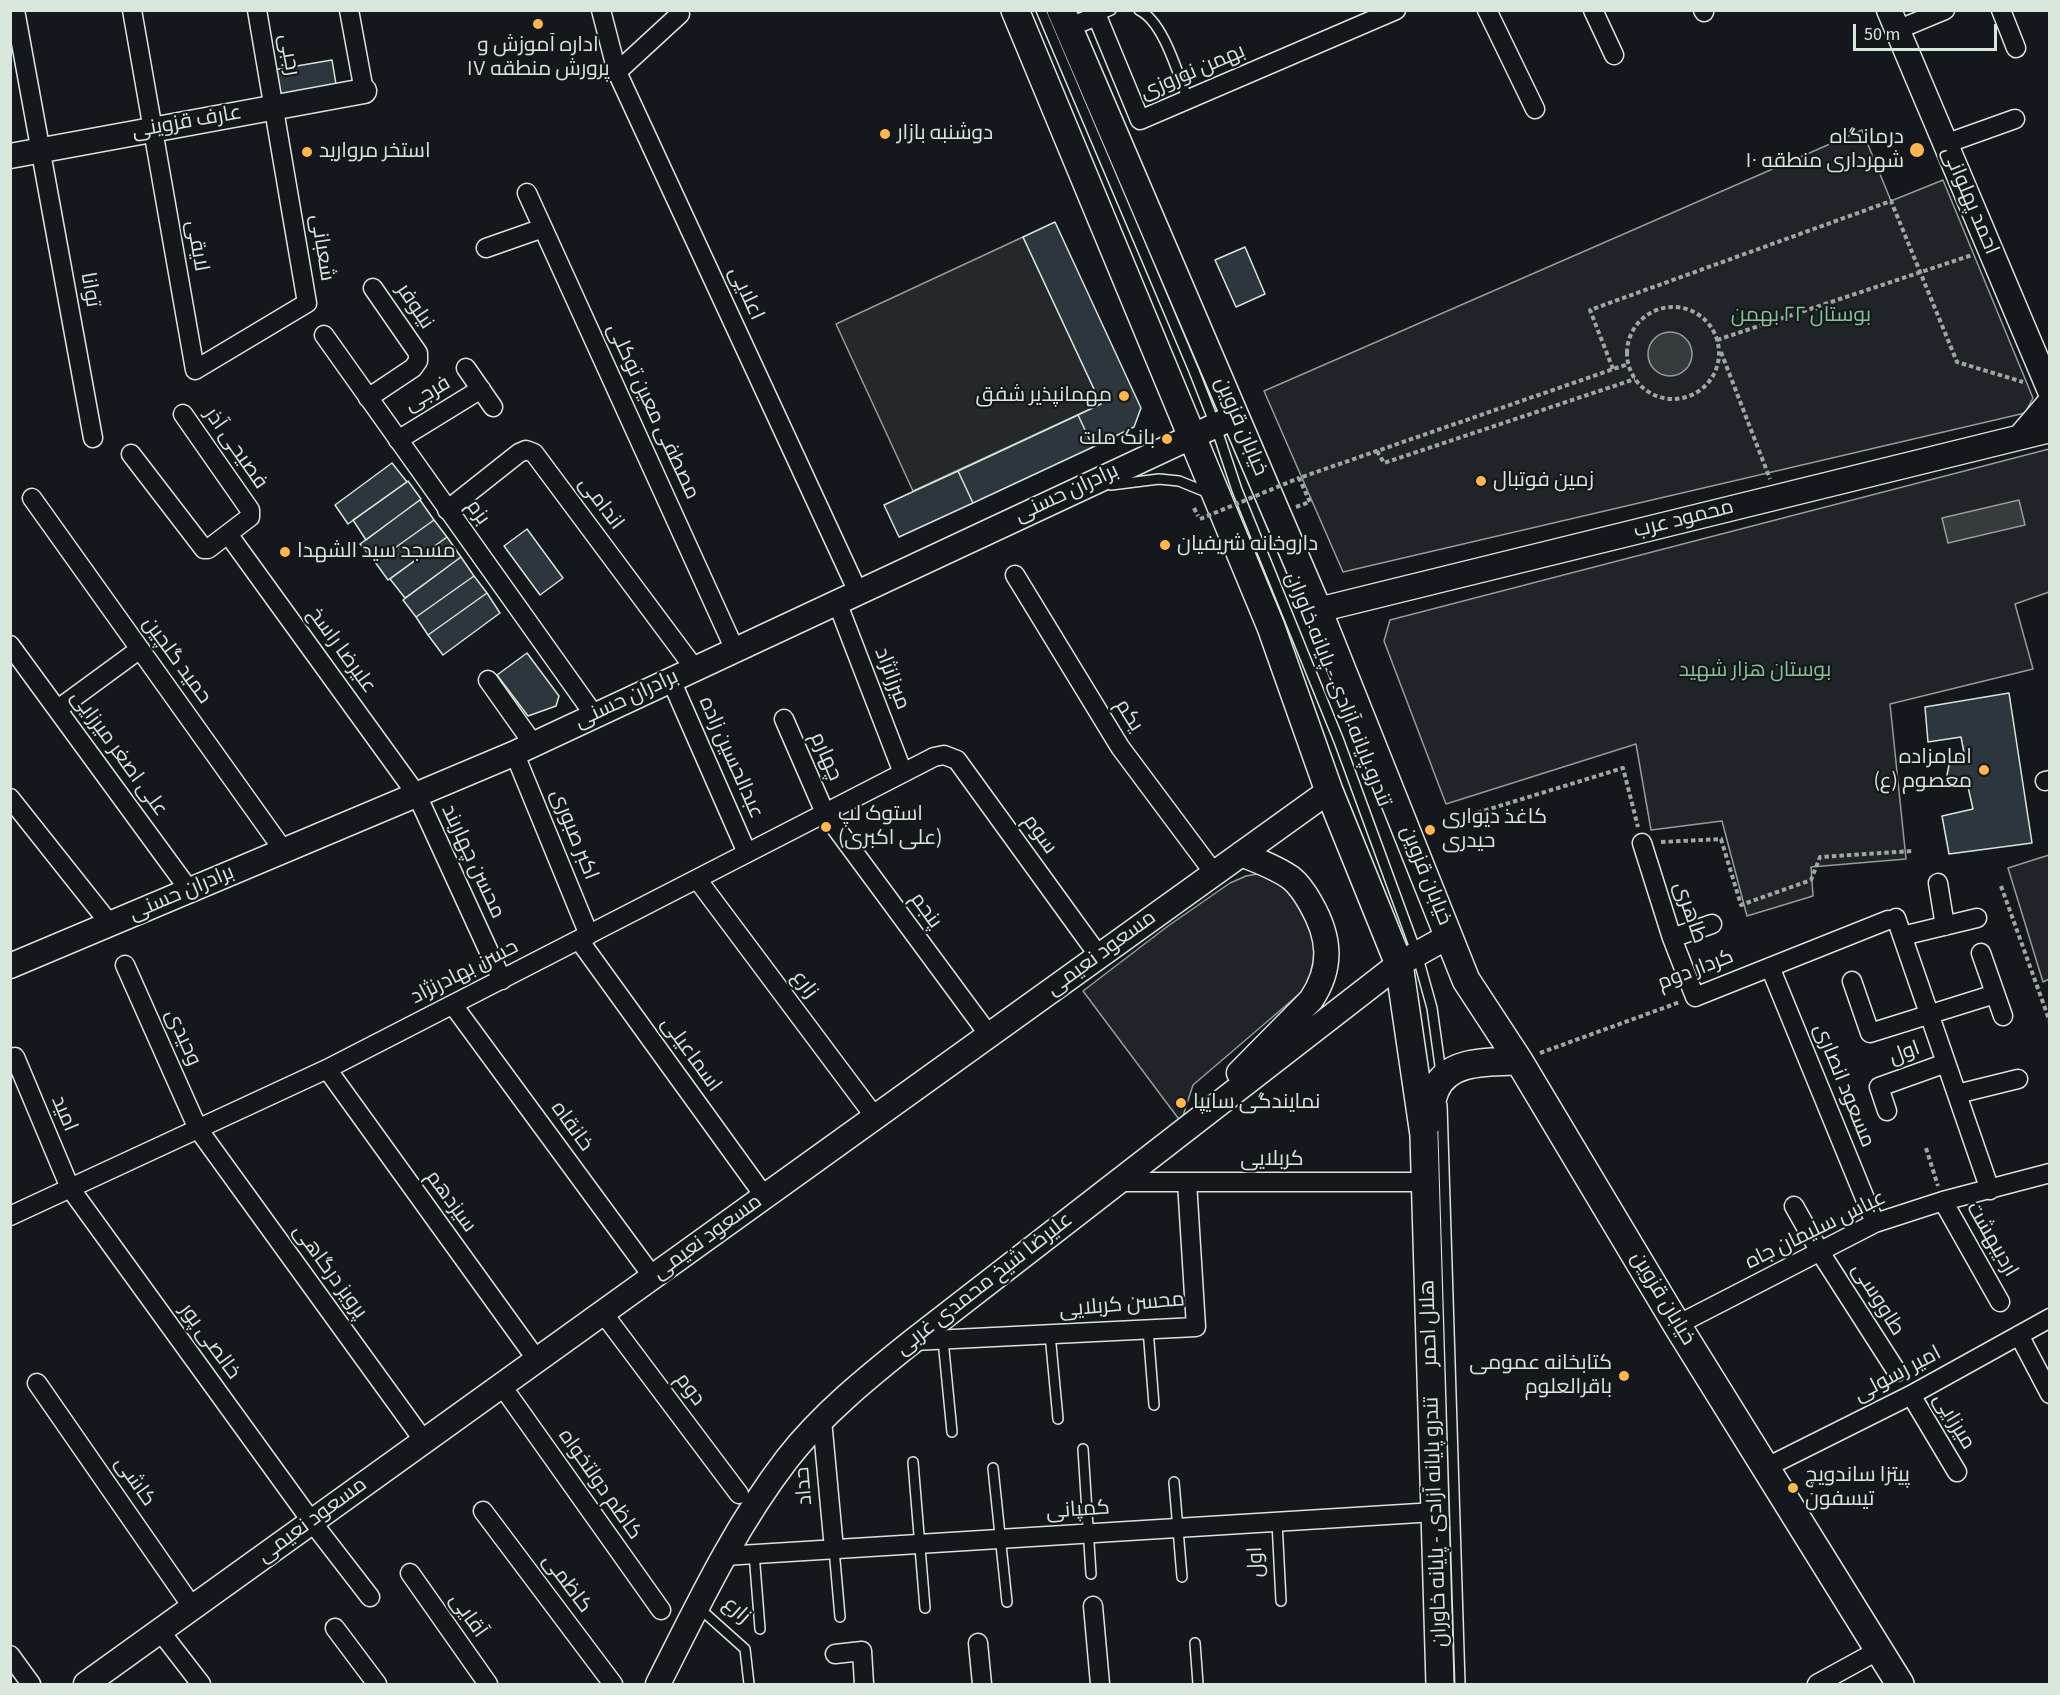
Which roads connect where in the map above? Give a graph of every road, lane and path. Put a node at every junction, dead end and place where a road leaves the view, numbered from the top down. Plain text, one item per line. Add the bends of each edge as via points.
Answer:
1 (15, 10) edge
2 (132, 10) edge
3 (257, 10) edge
4 (349, 10) edge
5 (601, 10) edge
6 (1016, 10) edge
7 (1041, 10) edge
8 (1139, 10) edge
9 (1396, 10) edge
10 (1487, 10) edge
11 (1593, 10) edge
12 (1945, 10) edge
13 (2001, 10) edge
14 (1104, 13) edge
15 (680, 14) dead end
16 (1064, 19) edge
17 (1893, 20) edge
18 (2016, 48) dead end
19 (1614, 55) dead end
20 (617, 72) junction
21 (364, 91) joint
22 (1188, 100) junction
23 (275, 107) junction
24 (1535, 109) dead end
25 (2015, 119) dead end
26 (153, 130) junction
27 (1945, 144) junction
28 (40, 151) junction
29 (10, 156) edge
30 (528, 192) dead end
31 (543, 228) junction
32 (486, 248) dead end
33 (1989, 249) junction
34 (1921, 272) junction
35 (373, 288) dead end
36 (324, 335) dead end
37 (1717, 340) junction
38 (1719, 348) junction
39 (1628, 364) junction
40 (466, 368) dead end
41 (1613, 369) junction
42 (195, 370) joint
43 (1635, 379) junction
44 (481, 389) junction
45 (2049, 391) edge
46 (368, 398) junction
47 (2049, 402) edge
48 (493, 407) dead end
49 (183, 414) dead end
50 (1215, 426) junction
51 (2049, 430) edge
52 (2020, 437) junction
53 (93, 438) dead end
54 (398, 440) junction
55 (1377, 451) junction
56 (131, 454) dead end
57 (1299, 478) junction
58 (1777, 497) junction
59 (32, 498) dead end
60 (1219, 498) junction
61 (1310, 502) dead end
62 (447, 510) junction
63 (1200, 519) dead end
64 (228, 534) junction
65 (1015, 575) dead end
66 (845, 601) junction
67 (1318, 610) junction
68 (10, 645) edge
69 (140, 649) junction
70 (735, 650) junction
71 (695, 669) junction
72 (488, 680) dead end
73 (672, 682) junction
74 (58, 709) junction
75 (596, 716) junction
76 (784, 719) dead end
77 (521, 752) junction
78 (934, 757) joint
79 (903, 773) junction
80 (1329, 791) junction
81 (10, 798) edge
82 (419, 798) junction
83 (825, 813) junction
84 (1470, 815) dead end
85 (1642, 843) junction
86 (284, 851) junction
87 (1913, 851) dead end
88 (747, 854) junction
89 (1241, 854) junction
90 (1214, 873) junction
91 (697, 879) junction
92 (1938, 883) dead end
93 (2001, 886) dead end
94 (190, 891) junction
95 (1977, 918) dead end
96 (110, 924) junction
97 (1712, 924) dead end
98 (1945, 926) junction
99 (1449, 936) junction
100 (1902, 936) junction
101 (584, 937) junction
102 (1672, 938) junction
103 (1981, 953) dead end
104 (1100, 956) junction
105 (1408, 959) junction
106 (125, 965) dead end
107 (10, 966) edge
108 (1770, 967) junction
109 (10, 976) edge
110 (502, 980) junction
111 (1852, 981) dead end
112 (1995, 994) junction
113 (1695, 997) junction
114 (453, 1005) junction
115 (1929, 1014) junction
116 (2002, 1016) dead end
117 (2049, 1022) edge
118 (989, 1035) junction
119 (15, 1057) dead end
120 (1519, 1061) junction
121 (1946, 1064) junction
122 (327, 1069) junction
123 (2018, 1079) dead end
124 (1441, 1083) junction
125 (1957, 1094) junction
126 (1887, 1111) dead end
127 (875, 1117) junction
128 (198, 1129) junction
129 (1184, 1131) junction
130 (1424, 1135) junction
131 (1926, 1148) dead end
132 (2049, 1173) edge
133 (1118, 1182) junction
134 (1187, 1182) junction
135 (1426, 1182) junction
136 (70, 1188) junction
137 (1990, 1190) junction
138 (765, 1197) junction
139 (1942, 1201) junction
140 (1794, 1206) dead end
141 (10, 1216) edge
142 (1875, 1223) junction
143 (1820, 1252) junction
144 (653, 1277) junction
145 (2000, 1302) dead end
146 (603, 1313) junction
147 (2049, 1318) edge
148 (1677, 1325) junction
149 (1148, 1329) junction
150 (1050, 1334) junction
151 (2019, 1335) junction
152 (943, 1340) junction
153 (913, 1341) junction
154 (537, 1360) junction
155 (1897, 1372) dead end
156 (37, 1383) dead end
157 (502, 1386) junction
158 (2049, 1394) edge
159 (1911, 1395) junction
160 (1154, 1405) dead end
161 (1058, 1419) dead end
162 (822, 1420) junction
163 (952, 1432) dead end
164 (424, 1442) junction
165 (1083, 1449) dead end
166 (913, 1462) dead end
167 (993, 1468) dead end
168 (1765, 1468) junction
169 (1957, 1472) dead end
170 (1174, 1482) dead end
171 (739, 1494) dead end
172 (483, 1510) dead end
173 (1435, 1512) junction
174 (312, 1522) junction
175 (1277, 1522) junction
176 (1178, 1528) junction
177 (1089, 1533) junction
178 (1001, 1539) junction
179 (920, 1544) junction
180 (834, 1549) junction
181 (754, 1554) junction
182 (724, 1556) junction
183 (410, 1573) dead end
184 (1091, 1574) dead end
185 (1182, 1577) dead end
186 (370, 1597) dead end
187 (1281, 1601) dead end
188 (1007, 1602) dead end
189 (1093, 1606) dead end
190 (698, 1607) junction
191 (193, 1608) junction
192 (925, 1608) dead end
193 (661, 1611) dead end
194 (840, 1617) dead end
195 (335, 1628) dead end
196 (760, 1629) dead end
197 (160, 1631) junction
198 (978, 1642) dead end
199 (1195, 1643) dead end
200 (1879, 1650) junction
201 (835, 1654) dead end
202 (10, 1655) edge
203 (31, 1684) edge
204 (86, 1684) edge
205 (201, 1684) edge
206 (377, 1684) edge
207 (488, 1684) edge
208 (613, 1684) edge
209 (658, 1684) edge
210 (749, 1684) edge
211 (864, 1684) edge
212 (982, 1684) edge
213 (1100, 1684) edge
214 (1198, 1684) edge
215 (1440, 1684) edge
216 (1460, 1684) edge
217 (1818, 1684) edge
218 (1900, 1684) edge

1 - 28 street, توانا
2 - 26 street, لایقی
3 - 23 street, رجبی
4 - 21 street
5 - 20 street, اعلایی
6 - 50 main road, خیابان قزوین
7 - 50 lane, تندرو پایانه آزادی - پایانه خاوران
8 - 22 lane via 1160,32
9 - 22 street, بهمن نوروزی
10 - 24 street
11 - 19 street
12 - 17 street
13 - 18 street
14 - 16 street, بهمن نوروزی
14 - 22 street, بهمن نوروزی via 1140,120
15 - 20 street
16 - 50 main road, خیابان قزوین
17 - 27 main road, احمد پهلوانی
20 - 66 street, اعلایی
21 - 23 main road, عارف قزوینی
23 - 26 main road, عارف قزوینی
23 - 42 street, شعبانی via 307,303
25 - 27 street
26 - 28 main road, عارف قزوینی
26 - 42 street, لایقی
27 - 33 main road, احمد پهلوانی
28 - 29 main road, عارف قزوینی
28 - 53 street, توانا
30 - 31 street, مصطفی معین توکلی
31 - 32 street
31 - 70 street, مصطفی معین توکلی
33 - 34 path
33 - 45 main road, احمد پهلوانی
34 - 37 path
34 - 41 path via 1891,201 1590,310
34 - 45 path via 1957,362
35 - 46 street, نیلوفر via 418,353 418,361
36 - 46 street, بزم
37 - 38 path
37 - 39 path via 1707,322 1695,313 1667,308 1641,320 1627,348
38 - 43 path via 1714,377 1690,397 1659,398
38 - 58 path
39 - 41 path
39 - 43 path
40 - 44 street
41 - 55 path
43 - 55 path via 1384,463
44 - 48 street
44 - 54 street, فرجی
46 - 54 street, بزم
47 - 52 main road
49 - 64 street, فصیحی آذر via 250,510 250,517
50 - 60 main road, خیابان قزوین
50 - 66 main road, برادران حسنی
50 - 67 main road, خیابان قزوین via 1276,515
50 - 105 lane, تندرو پایانه آزادی - پایانه خاوران via 1339,741
51 - 52 main road, محمود عرب
52 - 58 main road, محمود عرب
54 - 62 street, بزم
55 - 57 path
56 - 64 street via 201,547 208,549
57 - 61 path
57 - 63 path, bridge
58 - 67 main road, محمود عرب
59 - 69 street, حمید گلچین
60 - 66 lane via 1179,481 1159,479 1100,488
60 - 80 main road, خیابان قزوین via 1271,627
62 - 71 street, اندامی via 519,453 534,453
62 - 75 street, بزم
64 - 82 street, علیرضا راسخ
65 - 90 street, یکم via 1120,747
66 - 70 main road, برادران حسنی
66 - 73 lane
66 - 79 street, ميرزانژاد
67 - 99 main road, خیابان قزوین
68 - 74 street, علی اصغر میرزایی
69 - 74 street
69 - 86 street, حمید گلچین
70 - 71 main road, برادران حسنی
71 - 73 main road, برادران حسنی
72 - 77 street
73 - 75 main road, برادران حسنی
73 - 77 lane
73 - 88 street, عبدالحسین زاده
74 - 94 street, علی اصغر میرزایی
75 - 77 main road, برادران حسنی
76 - 83 street, چهارم
77 - 82 main road, برادران حسنی
77 - 101 street, اکبر صبوری
78 - 79 street, حسن بهادرنژاد
78 - 104 street, سوم via 944,755 957,760
79 - 83 street, حسن بهادرنژاد
80 - 89 main road, مسعود نعیمی
80 - 105 main road, خیابان قزوین
81 - 96 street
82 - 86 main road, برادران حسنی
82 - 109 lane
82 - 110 street, محسن چهاربند
83 - 88 street, حسن بهادرنژاد
83 - 118 street, پنجم
84 - 85 path via 1623,768
85 - 87 path via 1721,839 1741,905 1810,880 1821,857
85 - 102 street, طاهری
86 - 94 main road, برادران حسنی
88 - 91 street, حسن بهادرنژاد
89 - 90 main road, مسعود نعیمی
89 - 129 main road via 1278,870 1306,894 1326,938 1327,962 1320,987 1311,1000
90 - 104 main road, مسعود نعیمی
91 - 101 street, حسن بهادرنژاد
91 - 127 street, زارع
92 - 98 street
93 - 117 path
94 - 96 main road, برادران حسنی
95 - 98 street
96 - 107 main road, برادران حسنی
97 - 102 street
98 - 100 street
99 - 105 main road, علیرضا شیخ محمدی غربی
99 - 120 main road, خیابان قزوین via 1466,980
100 - 108 street, کردار دوم via 1892,919
100 - 115 street, کردار دوم
101 - 110 street, حسن بهادرنژاد
101 - 138 street, اسماعیلی
102 - 113 street, طاهری
103 - 112 street
104 - 118 main road, مسعود نعیمی
105 - 124 lane, تندرو پایانه آزادی - پایانه خاوران via 1432,1008
105 - 129 main road, علیرضا شیخ محمدی غربی
105 - 130 main road, هلال احمر
106 - 128 street, وحیدی
108 - 113 street, کردار دوم
108 - 142 street, مسعود انصاری
110 - 114 street, حسن بهادرنژاد
111 - 115 street via 1870,1033
112 - 115 street
112 - 116 street
113 - 120 path, کردار دوم
114 - 122 street, حسن بهادرنژاد
114 - 144 street, خانقاه
115 - 121 street, کردار دوم
118 - 127 main road, مسعود نعیمی
119 - 136 street, امید
120 - 124 main road via 1471,1064 1450,1072
120 - 148 main road, خیابان قزوین
121 - 125 street, کردار دوم
121 - 126 street, اول via 1879,1088
122 - 128 street, حسن بهادرنژاد
122 - 154 street, سیزدهم
123 - 125 street
124 - 130 main road via 1436,1088
124 - 216 lane, تندرو پایانه آزادی - پایانه خاوران
125 - 137 street, کردار دوم
127 - 138 main road, مسعود نعیمی
128 - 136 street, حسن بهادرنژاد
128 - 164 street, پرویز درگاهی
129 - 133 main road, علیرضا شیخ محمدی غربی
130 - 135 main road, هلال احمر
131 - 139 path
132 - 137 street, عباس سلیمان جاه
133 - 134 street, کربلایی
133 - 153 main road, علیرضا شیخ محمدی غربی
134 - 135 street, کربلایی
134 - 149 street, محسن کربلایی via 1196,1327
135 - 173 main road, هلال احمر
136 - 141 street, حسن بهادرنژاد
136 - 174 street, خالصی پور
137 - 139 street, عباس سلیمان جاه
138 - 144 main road, مسعود نعیمی
139 - 142 street, عباس سلیمان جاه
139 - 145 street, اردیبهشت
140 - 143 street, طاووسی
142 - 143 street, عباس سلیمان جاه
143 - 148 street, عباس سلیمان جاه
143 - 155 street, طاووسی
144 - 146 main road, مسعود نعیمی
146 - 154 main road, مسعود نعیمی
146 - 171 street, دوم
147 - 151 street, امیر رسولی
148 - 168 main road, خیابان قزوین
149 - 150 street, محسن کربلایی
149 - 160 lane
150 - 152 street, محسن کربلایی
150 - 161 lane
151 - 158 street
151 - 159 street, امیر رسولی
152 - 153 street, محسن کربلایی
152 - 163 lane
153 - 162 main road, علیرضا شیخ محمدی غربی
154 - 157 main road, مسعود نعیمی
156 - 191 street, کاشی
157 - 164 main road, مسعود نعیمی
157 - 193 street, کاظم دولتخواه
159 - 168 street, امیر رسولی
159 - 169 street, میرزایی
162 - 180 street, حداد
162 - 182 main road, علیرضا شیخ محمدی غربی via 788,1458
164 - 174 main road, مسعود نعیمی
165 - 177 lane
166 - 179 lane
167 - 178 lane
168 - 200 main road, خیابان قزوین
170 - 176 lane
172 - 208 street, کاظمی
173 - 175 street, کمپانی
173 - 215 main road, هلال احمر
174 - 186 street, خالصی پور
174 - 191 main road, مسعود نعیمی
175 - 176 street, کمپانی
175 - 187 lane, اول
176 - 177 street, کمپانی
176 - 185 lane
177 - 178 street, کمپانی
177 - 184 lane
178 - 179 street, کمپانی
178 - 188 lane
179 - 180 street, کمپانی
179 - 192 lane
180 - 181 street, کمپانی
180 - 194 lane
181 - 182 street, کمپانی
181 - 196 lane
182 - 190 main road, علیرضا شیخ محمدی غربی
183 - 207 street, آقایی
189 - 213 street
190 - 209 main road, علیرضا شیخ محمدی غربی
190 - 210 lane, زارع via 745,1649
191 - 197 main road, مسعود نعیمی
195 - 206 street
197 - 204 main road, مسعود نعیمی
197 - 205 street
198 - 212 street
199 - 214 lane
200 - 217 street
200 - 218 main road, خیابان قزوین
201 - 211 street via 862,1651
202 - 203 street

